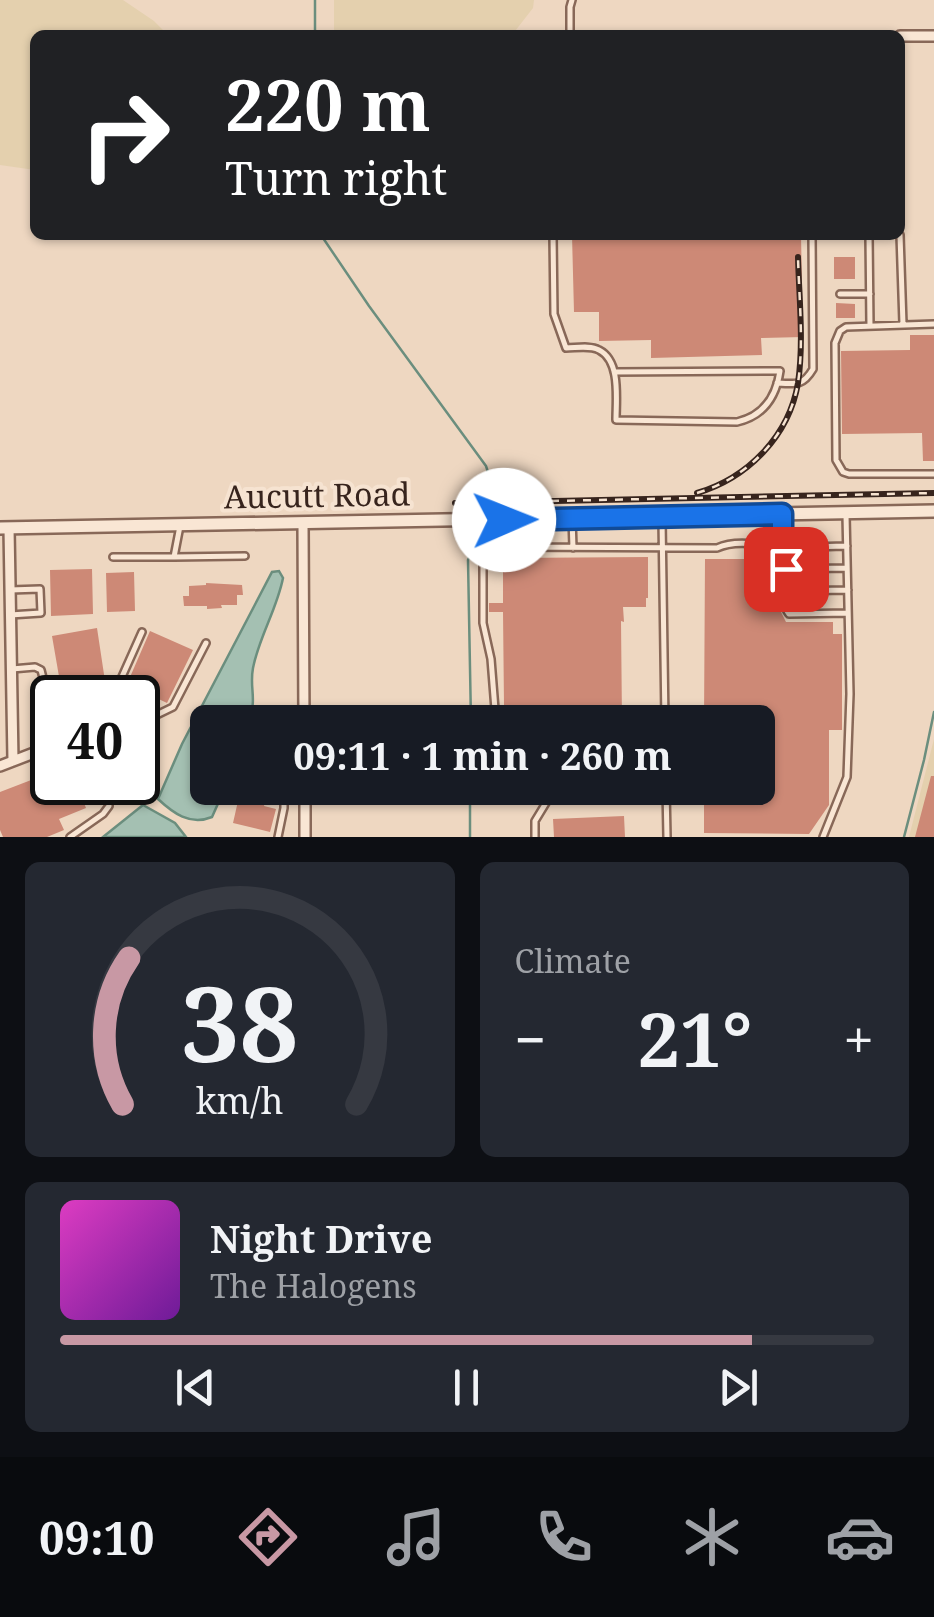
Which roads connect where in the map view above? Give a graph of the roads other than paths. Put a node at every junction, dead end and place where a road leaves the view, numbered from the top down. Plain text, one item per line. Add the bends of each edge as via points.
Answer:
1 (572, 0) edge
2 (570, 30) edge
3 (905, 36) edge
4 (934, 36) edge
5 (553, 240) edge
6 (812, 240) edge
7 (870, 240) edge
8 (900, 240) edge
9 (840, 294) dead end
10 (870, 294) junction
11 (904, 324) junction
12 (934, 324) edge
13 (870, 326) junction
14 (614, 372) junction
15 (778, 384) junction
16 (934, 474) edge
17 (934, 511) edge
18 (846, 513) junction
19 (782, 514) junction
20 (662, 516) junction
21 (572, 518) junction
22 (504, 520) junction
23 (303, 524) junction
24 (180, 526) junction
25 (4, 528) edge
26 (847, 546) junction
27 (783, 547) junction
28 (506, 548) junction
29 (572, 548) junction
30 (662, 549) junction
31 (246, 556) dead end
32 (113, 557) dead end
33 (174, 557) junction
34 (847, 568) junction
35 (786, 569) junction
36 (6, 587) edge
37 (848, 590) junction
38 (786, 591) junction
39 (848, 613) junction
40 (10, 614) junction
41 (142, 632) dead end
42 (206, 643) dead end
43 (11, 668) junction
44 (42, 675) edge
45 (122, 675) edge
46 (0, 693) edge
47 (12, 693) junction
48 (304, 705) edge
49 (495, 705) edge
50 (665, 705) edge
51 (160, 713) edge
52 (30, 754) edge
53 (13, 760) junction
54 (0, 766) edge
55 (110, 805) edge
56 (284, 805) edge
57 (305, 805) edge
58 (544, 805) edge
59 (666, 805) edge
60 (70, 837) edge
61 (278, 837) edge
62 (305, 837) edge
63 (535, 837) edge
64 (667, 837) edge
65 (823, 837) edge

1 - 2 lane
3 - 4 street
5 - 14 lane via 554,314 566,348 603,351
6 - 15 lane via 814,369 807,380
7 - 10 lane
8 - 11 lane
9 - 10 lane
10 - 13 lane
11 - 12 lane
11 - 13 lane
13 - 16 lane via 846,327 835,344 839,467 848,474
14 - 15 lane via 766,370 780,372
14 - 15 lane via 616,420 737,422 766,407
17 - 18 street, Aucutt Road
18 - 19 street, Aucutt Road
18 - 26 lane
19 - 20 street, Aucutt Road
19 - 27 lane
20 - 21 street, Aucutt Road
20 - 30 lane
21 - 22 street, Aucutt Road
21 - 29 lane
22 - 23 street, Aucutt Road
22 - 28 lane
23 - 24 street, Aucutt Road
23 - 48 street
24 - 25 street, Aucutt Road
24 - 33 lane
25 - 36 street
26 - 27 lane
26 - 34 lane
27 - 30 lane
27 - 35 lane
28 - 29 lane
28 - 49 lane via 497,547 483,565 482,624
29 - 30 lane
30 - 50 lane
31 - 33 lane
32 - 33 lane
34 - 35 lane
34 - 37 lane
35 - 38 lane
36 - 40 street
36 - 40 lane via 40,589 41,613
37 - 38 lane
37 - 39 lane
38 - 39 lane via 789,614
39 - 65 lane via 847,777
40 - 43 street
41 - 45 lane
42 - 51 lane via 173,706
43 - 44 lane via 35,667
43 - 47 street
46 - 47 lane
47 - 53 street
52 - 53 street
53 - 54 street
55 - 60 lane
56 - 61 lane
57 - 62 street
58 - 63 lane
59 - 64 lane

